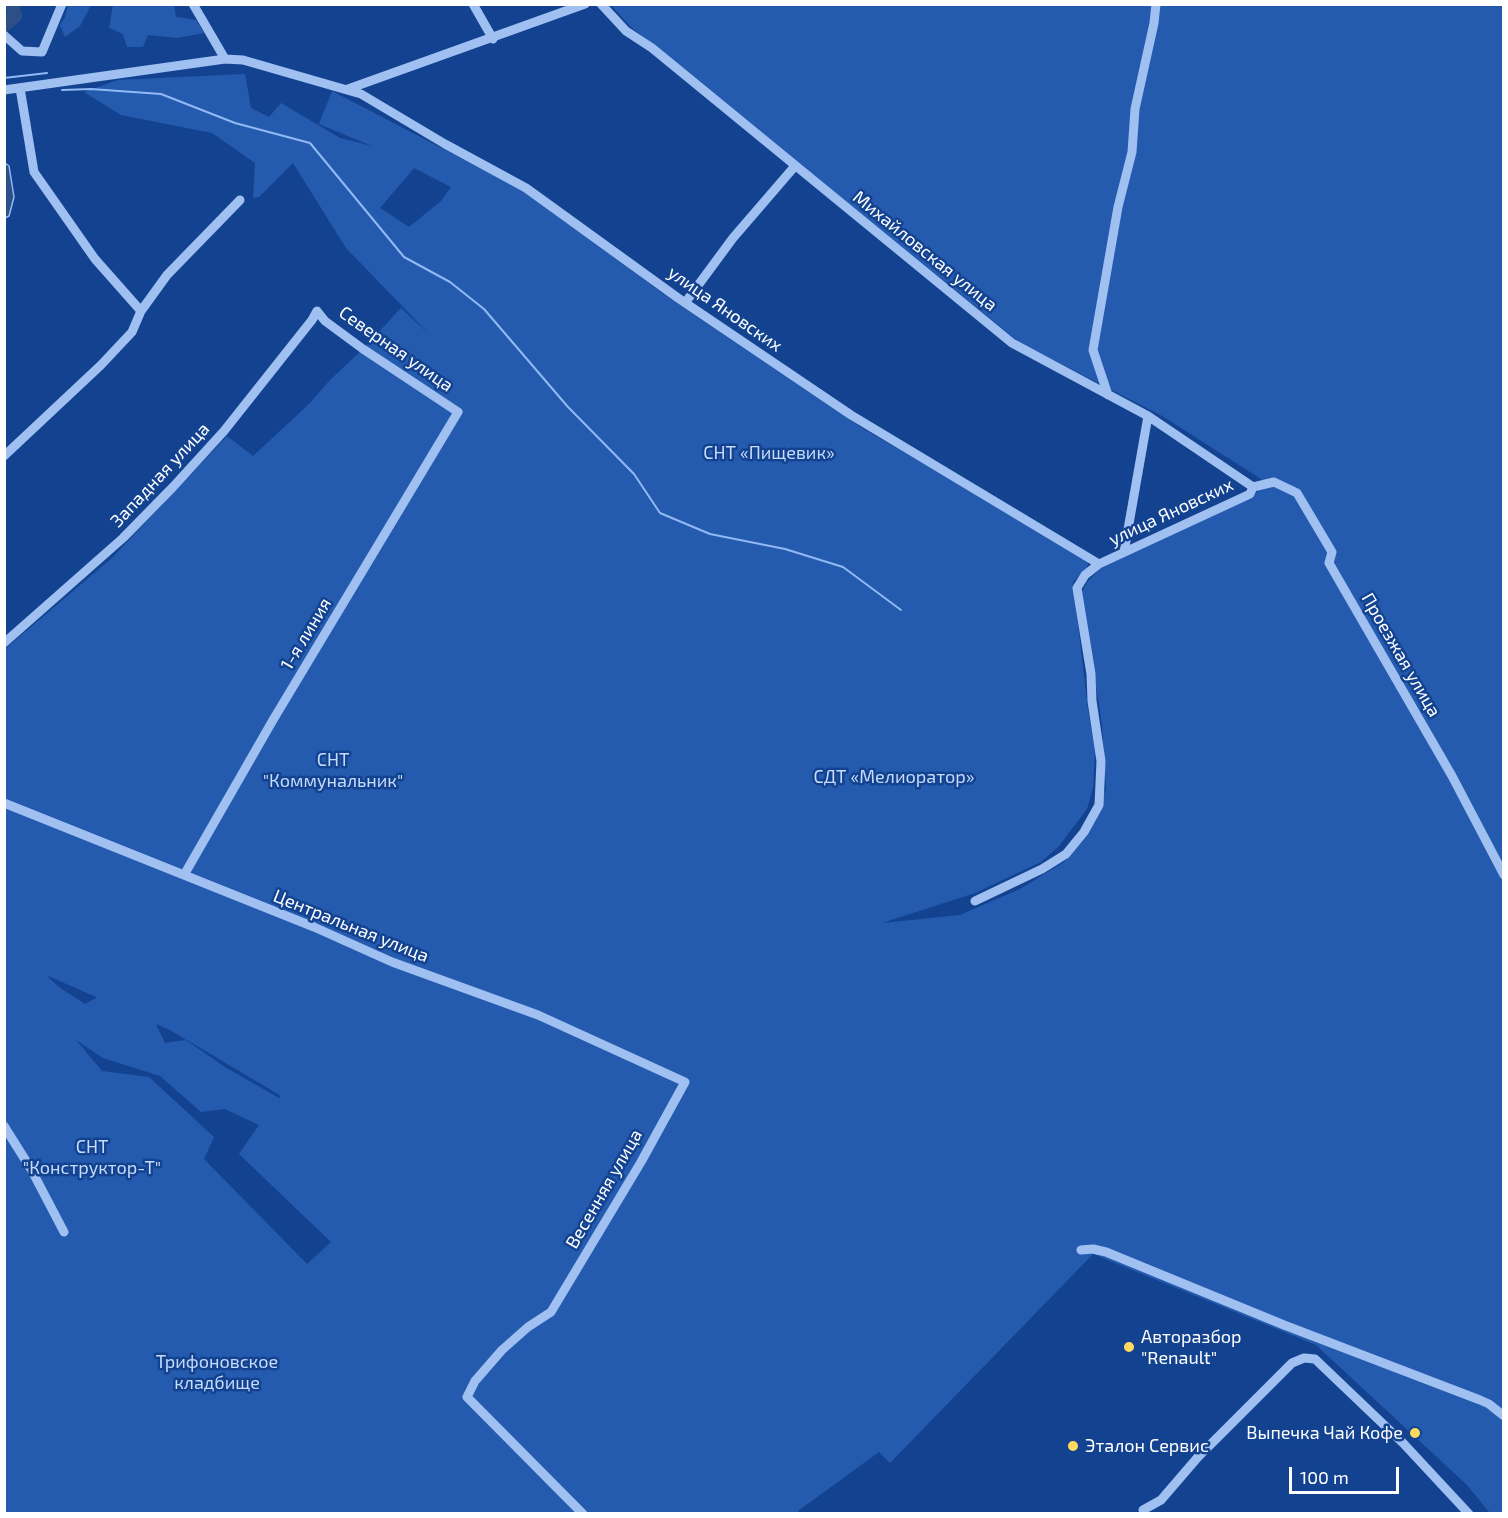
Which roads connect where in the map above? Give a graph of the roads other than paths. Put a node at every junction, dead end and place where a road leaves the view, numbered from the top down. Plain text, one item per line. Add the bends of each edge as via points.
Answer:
1 (62, 4) edge
2 (193, 4) edge
3 (473, 4) edge
4 (585, 4) edge
5 (600, 4) edge
6 (1156, 4) edge
7 (4, 35) edge
8 (493, 39) junction
9 (225, 59) junction
10 (20, 88) junction
11 (348, 89) junction
12 (4, 90) edge
13 (795, 166) junction
14 (240, 200) dead end
15 (685, 303) junction
16 (141, 310) junction
17 (317, 311) joint
18 (1108, 395) junction
19 (458, 412) joint
20 (1148, 416) junction
21 (4, 456) edge
22 (1253, 487) junction
23 (1124, 552) junction
24 (1099, 564) junction
25 (4, 643) edge
26 (4, 803) edge
27 (184, 875) junction
28 (1503, 875) edge
29 (975, 901) dead end
30 (684, 1082) joint
31 (4, 1126) edge
32 (64, 1232) dead end
33 (1082, 1250) dead end
34 (1503, 1416) edge
35 (1141, 1512) edge
36 (1468, 1513) edge
37 (583, 1514) edge

1 - 7 street via 42,52 22,51
2 - 9 street
3 - 8 street
4 - 8 street
5 - 13 street, Михайловская улица via 626,31
6 - 18 street via 1093,350
8 - 11 street
9 - 10 street, улица Яновских
9 - 11 street, улица Яновских via 243,60
10 - 12 street, улица Яновских
10 - 16 street via 34,172 95,259
11 - 15 street, улица Яновских via 526,188
13 - 15 street via 733,238
13 - 18 street, Михайловская улица via 1011,343
14 - 16 street via 167,275
15 - 24 street, улица Яновских via 851,415
16 - 21 street via 132,332
17 - 19 street, Северная улица via 363,349
17 - 25 street, Западная улица via 224,431 173,487 123,538
18 - 20 street, Михайловская улица
19 - 27 street, 1-я линия
20 - 22 street, Михайловская улица
20 - 23 street
22 - 23 street, улица Яновских via 1250,494
22 - 28 street, Проезжая улица via 1274,482 1297,493 1332,552 1329,563 1452,776
23 - 24 street, улица Яновских
24 - 29 street via 1077,588 1101,761 1100,805 1066,854
26 - 27 street, Центральная улица
27 - 30 street, Центральная улица via 392,962 538,1015
30 - 37 street, Весенняя улица via 641,1162 550,1312 502,1350 475,1381 467,1397
31 - 32 street
33 - 34 street via 1106,1252 1489,1404
35 - 36 street via 1161,1500 1292,1363 1304,1358 1315,1359 1403,1443

